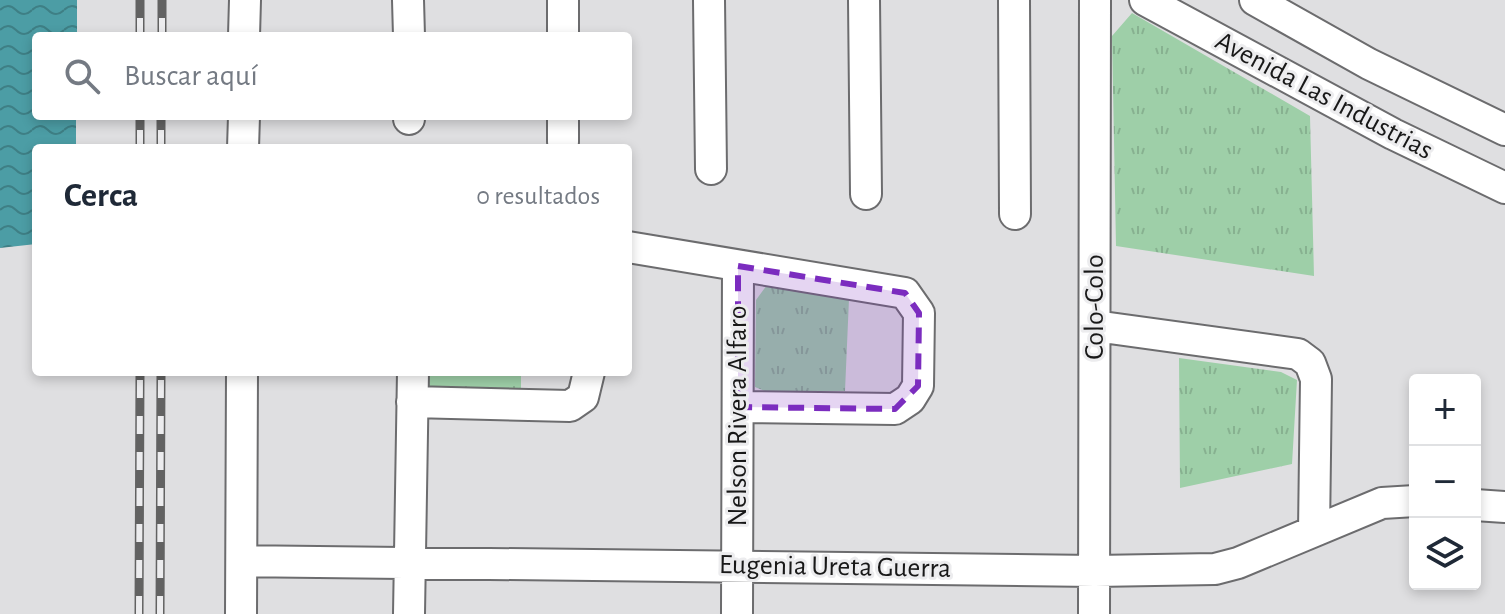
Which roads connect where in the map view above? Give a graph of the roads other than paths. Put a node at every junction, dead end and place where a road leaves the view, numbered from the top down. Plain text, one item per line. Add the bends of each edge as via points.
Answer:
1 (245, 0) edge
2 (408, 0) edge
3 (563, 0) edge
4 (709, 0) edge
5 (864, 0) edge
6 (1014, 0) edge
7 (1095, 0) edge
8 (1145, 0) edge
9 (1255, 0) edge
10 (244, 32) edge
11 (409, 32) edge
12 (563, 32) edge
13 (244, 120) edge
14 (1505, 130) edge
15 (243, 144) edge
16 (711, 169) dead end
17 (1505, 188) edge
18 (866, 194) dead end
19 (1015, 214) dead end
20 (632, 248) edge
21 (738, 266) junction
22 (1095, 326) junction
23 (242, 376) edge
24 (413, 376) edge
25 (588, 376) edge
26 (412, 402) junction
27 (738, 407) junction
28 (1409, 501) edge
29 (1481, 505) edge
30 (1505, 507) edge
31 (1314, 531) junction
32 (242, 561) junction
33 (410, 563) junction
34 (737, 566) junction
35 (1095, 571) junction
36 (241, 614) edge
37 (409, 614) edge
38 (737, 614) edge
39 (1094, 614) edge

1 - 10 street
2 - 11 street
3 - 12 street
4 - 16 street
5 - 18 street
6 - 19 street
7 - 22 street, Colo-Colo
8 - 17 street, Avenida Las Industrias
9 - 14 street, Avenida Las Industrias via 1369,64
13 - 15 street
20 - 21 street
21 - 27 street, Nelson Rivera Alfaro
21 - 27 street via 905,293 919,313 918,386 895,409
22 - 31 street via 1298,354 1310,363 1316,379
22 - 35 street, Colo-Colo
23 - 32 street
24 - 26 street
25 - 26 street via 583,397 570,406
26 - 33 street
27 - 34 street, Nelson Rivera Alfaro
28 - 31 street, Eugenia Ureta Guerra via 1382,503
29 - 30 street
31 - 35 street, Eugenia Ureta Guerra via 1215,569
32 - 33 street, Eugenia Ureta Guerra
32 - 36 street
33 - 34 street, Eugenia Ureta Guerra
33 - 37 street
34 - 35 street, Eugenia Ureta Guerra
34 - 38 street, Nelson Rivera Alfaro
35 - 39 street, Colo-Colo

